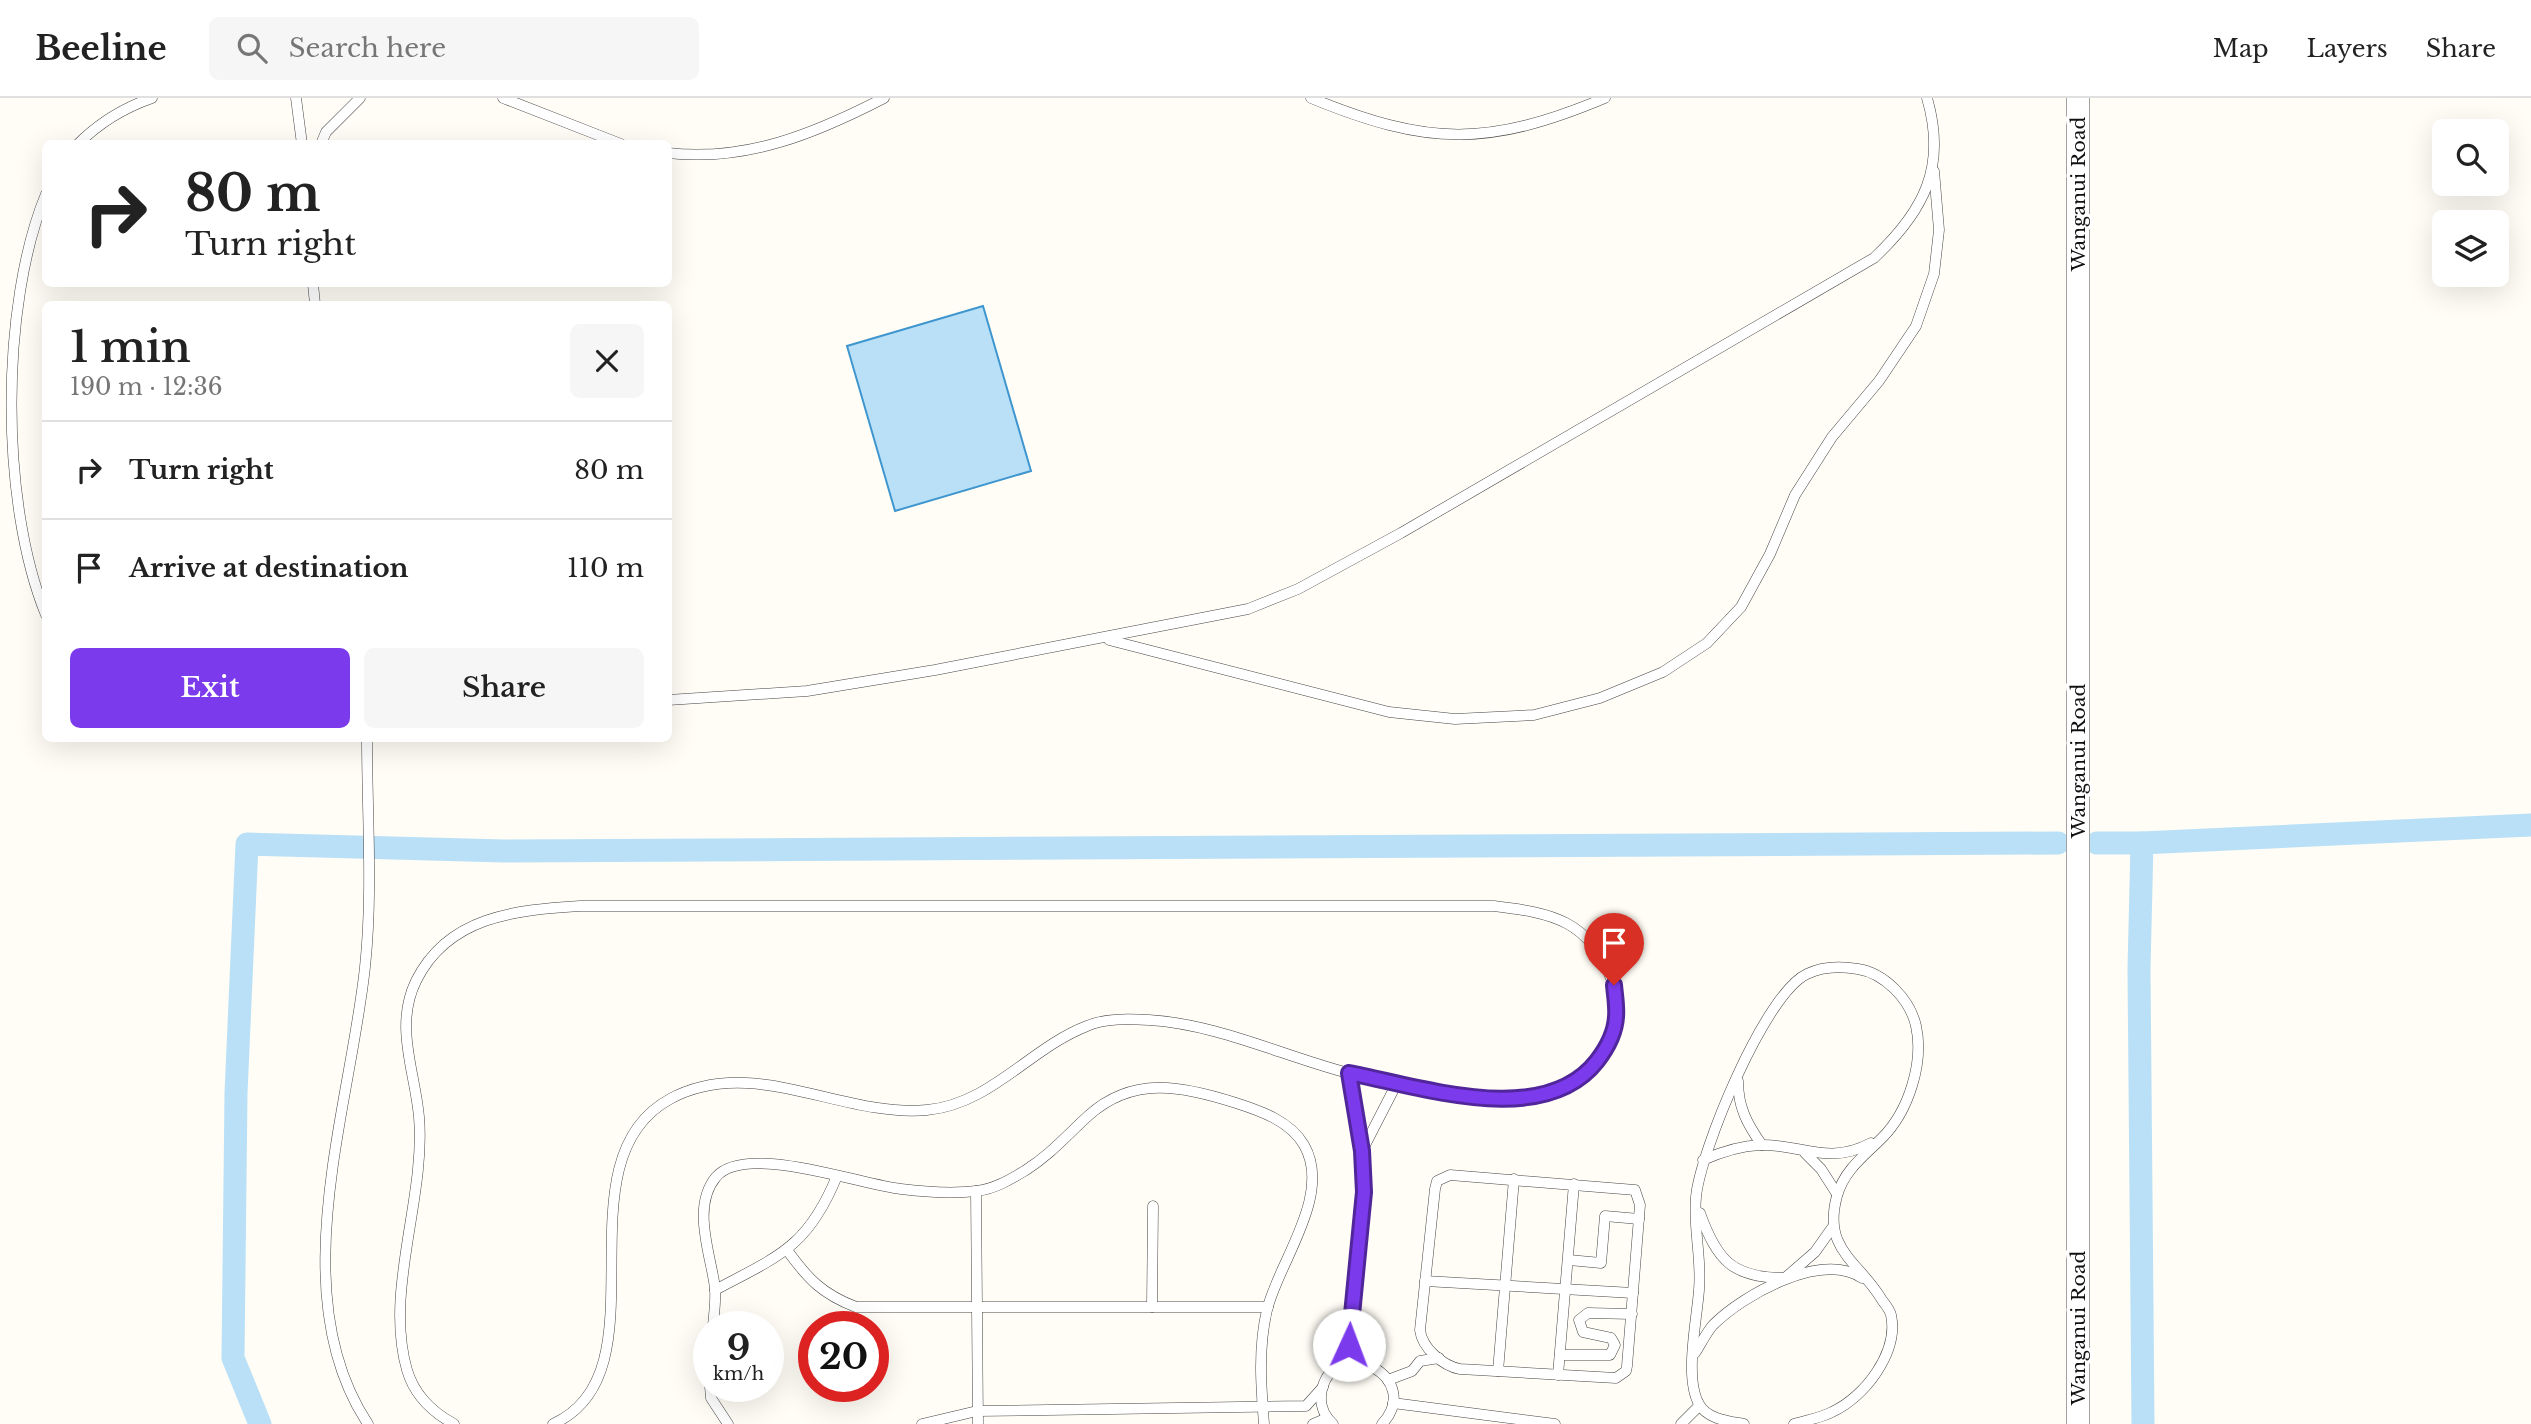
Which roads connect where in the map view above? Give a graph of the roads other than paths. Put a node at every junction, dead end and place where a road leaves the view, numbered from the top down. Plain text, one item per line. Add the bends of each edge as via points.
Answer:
1 (152, 98) edge
2 (296, 98) edge
3 (360, 98) edge
4 (503, 98) edge
5 (884, 98) edge
6 (1311, 98) edge
7 (1605, 98) edge
8 (1927, 98) edge
9 (2078, 98) edge
10 (82, 140) edge
11 (301, 140) edge
12 (323, 140) edge
13 (611, 140) edge
14 (672, 153) edge
15 (1933, 167) junction
16 (42, 205) edge
17 (42, 606) edge
18 (1103, 638) junction
19 (672, 700) edge
20 (368, 742) edge
21 (1349, 1073) junction
22 (1738, 1076) junction
23 (1397, 1083) junction
24 (1885, 1135) junction
25 (1762, 1145) junction
26 (1362, 1151) junction
27 (1805, 1153) junction
28 (1703, 1160) junction
29 (837, 1176) junction
30 (1514, 1179) junction
31 (1574, 1184) junction
32 (976, 1191) junction
33 (1837, 1194) junction
34 (1695, 1200) junction
35 (1153, 1206) dead end
36 (1639, 1219) junction
37 (1832, 1228) junction
38 (787, 1250) junction
39 (1569, 1260) junction
40 (1785, 1278) junction
41 (1425, 1281) junction
42 (1505, 1286) junction
43 (1875, 1287) junction
44 (1566, 1289) junction
45 (715, 1290) junction
46 (1633, 1293) junction
47 (977, 1307) junction
48 (1153, 1307) junction
49 (1268, 1307) junction
50 (714, 1311) edge
51 (1632, 1314) junction
52 (1559, 1355) junction
53 (1693, 1357) junction
54 (1439, 1359) junction
55 (1353, 1362) junction
56 (1498, 1371) junction
57 (1558, 1375) junction
58 (1388, 1380) junction
59 (1323, 1387) junction
60 (714, 1402) edge
61 (1393, 1403) junction
62 (1699, 1406) junction
63 (1263, 1408) junction
64 (977, 1411) junction
65 (1329, 1422) edge
66 (368, 1424) edge
67 (454, 1424) edge
68 (553, 1424) edge
69 (728, 1424) edge
70 (922, 1424) edge
71 (978, 1424) edge
72 (1264, 1424) edge
73 (1313, 1424) edge
74 (1382, 1424) edge
75 (1555, 1424) edge
76 (1681, 1424) edge
77 (1744, 1424) edge
78 (1794, 1424) edge
79 (2078, 1424) edge

1 - 10 lane via 127,107
2 - 11 lane
3 - 12 lane
4 - 13 lane
5 - 14 lane via 772,146 730,154
6 - 7 lane via 1383,124 1461,136 1502,133
8 - 15 lane via 1935,125
9 - 79 street, Wanganui Road
15 - 18 lane via 1922,202 1903,231 1874,258 1413,526 1298,589 1248,609
15 - 18 lane via 1939,230 1934,274 1916,326 1795,495 1741,607 1707,643 1663,672 1600,698 1534,715 1455,719 1389,712
16 - 17 lane via 25,254 8,372 20,525
18 - 19 lane via 807,691
20 - 66 lane via 365,968 326,1235 326,1292 331,1335 343,1375
21 - 23 lane
21 - 26 lane
21 - 68 lane via 1189,1026 1121,1020 1091,1024 1064,1036 991,1088 958,1104 928,1110 901,1110 733,1083 670,1099 645,1118 615,1184 610,1336 600,1372 584,1399
22 - 24 lane via 1756,1036 1805,974 1838,966 1872,971 1897,991 1916,1023 1920,1056 1907,1099
22 - 25 lane via 1738,1101
22 - 28 lane
23 - 26 lane
23 - 67 lane via 1506,1100 1540,1097 1587,1075 1609,1046 1616,1019 1614,985 1598,950 1574,927 1542,912 1494,906 580,906 528,909 489,918 459,932 434,955 416,981 405,1043 419,1117 401,1339 407,1371 420,1399
24 - 27 lane via 1860,1149
24 - 33 lane via 1855,1162
25 - 27 lane
25 - 28 lane via 1728,1149
26 - 55 lane via 1361,1240 1350,1309
27 - 33 lane
28 - 34 lane
29 - 32 lane via 901,1189
29 - 38 lane via 824,1208 804,1236
29 - 45 lane via 794,1165 761,1164 731,1167 716,1177 706,1198 704,1226
30 - 31 lane
30 - 41 lane via 1450,1175 1437,1181
30 - 42 lane
31 - 36 lane via 1635,1190 1640,1196
31 - 39 lane
32 - 47 lane
32 - 49 lane via 991,1189 1043,1159 1088,1116 1130,1090 1188,1090 1266,1112 1304,1145 1311,1164 1308,1207
33 - 37 lane
34 - 40 lane via 1708,1236 1724,1261 1754,1278
34 - 53 lane via 1701,1269
35 - 48 lane
36 - 39 lane via 1605,1216 1601,1263
36 - 46 lane
37 - 40 lane via 1815,1252
37 - 43 lane via 1843,1255
38 - 45 lane
38 - 47 lane via 806,1276 830,1297 856,1307
39 - 44 lane
40 - 43 lane via 1826,1270 1854,1273
40 - 53 lane via 1712,1326
41 - 42 lane
41 - 54 lane via 1420,1335
42 - 44 lane
42 - 56 lane
43 - 78 lane via 1891,1314 1890,1346 1870,1383 1834,1412
44 - 46 lane
44 - 52 lane
45 - 50 lane
46 - 51 lane
47 - 48 lane
47 - 64 lane
48 - 49 lane
49 - 63 lane via 1260,1362
51 - 52 lane via 1588,1312 1579,1320 1583,1332 1611,1338 1615,1345 1610,1355
51 - 57 lane via 1622,1376
52 - 57 lane
53 - 62 lane via 1692,1384
54 - 56 lane via 1452,1367
54 - 58 lane via 1420,1361 1412,1371
55 - 58 lane via 1373,1366
55 - 59 lane via 1331,1373
56 - 57 lane
58 - 61 lane
59 - 63 lane via 1306,1406
59 - 65 lane via 1322,1403
60 - 69 lane
61 - 74 lane
61 - 75 lane
62 - 76 lane
62 - 77 lane via 1719,1420
63 - 64 lane
63 - 72 lane
64 - 70 lane
64 - 71 lane
65 - 73 lane

